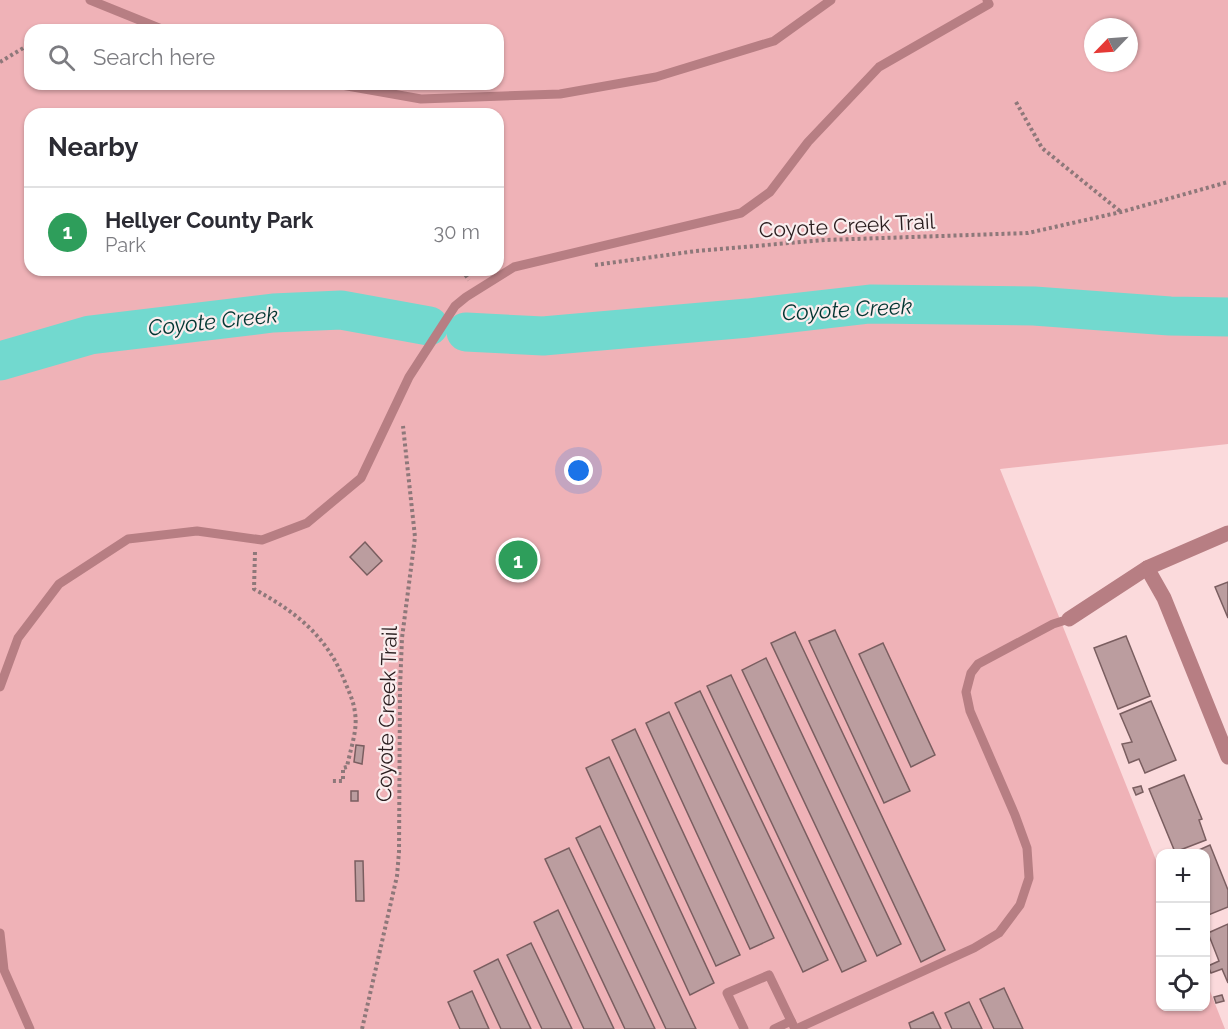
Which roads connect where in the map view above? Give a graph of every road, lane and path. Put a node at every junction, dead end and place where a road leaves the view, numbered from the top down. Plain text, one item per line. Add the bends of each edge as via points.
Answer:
1 (90, 0) edge
2 (831, 0) edge
3 (987, 0) edge
4 (149, 24) edge
5 (24, 48) edge
6 (0, 62) edge
7 (370, 90) edge
8 (1016, 102) dead end
9 (1228, 182) edge
10 (1121, 212) junction
11 (592, 266) dead end
12 (504, 273) edge
13 (500, 276) edge
14 (400, 396) junction
15 (1228, 533) edge
16 (255, 538) junction
17 (1147, 568) junction
18 (1069, 619) joint
19 (0, 687) edge
20 (1228, 757) edge
21 (331, 781) dead end
22 (0, 933) edge
23 (794, 1026) edge
24 (30, 1029) edge
25 (362, 1029) edge
26 (744, 1029) edge
27 (774, 1029) edge

1 - 4 lane
2 - 7 lane via 774,42 656,77 570,93 421,99
3 - 12 lane via 988,4 879,67 808,142 770,192 741,213 514,267
5 - 6 path
8 - 10 path via 1042,148
9 - 10 path, Coyote Creek Trail
10 - 11 path, Coyote Creek Trail via 1028,233 825,240 696,251
13 - 14 lane via 455,306
14 - 16 lane via 361,478 307,524 262,540
14 - 25 path, Coyote Creek Trail via 415,537 402,648 399,852
15 - 17 street
16 - 19 lane via 197,531 128,540 59,584 18,638
16 - 21 path via 254,589 296,615 314,632 329,649 350,693 356,728 347,767 343,768 343,781
17 - 18 street
17 - 20 street via 1164,598
18 - 23 lane via 978,664 966,692 970,711 1027,848 1029,878 1020,905 999,933 974,948
22 - 24 lane via 4,970
23 - 26 lane via 769,975 727,993
23 - 27 lane

